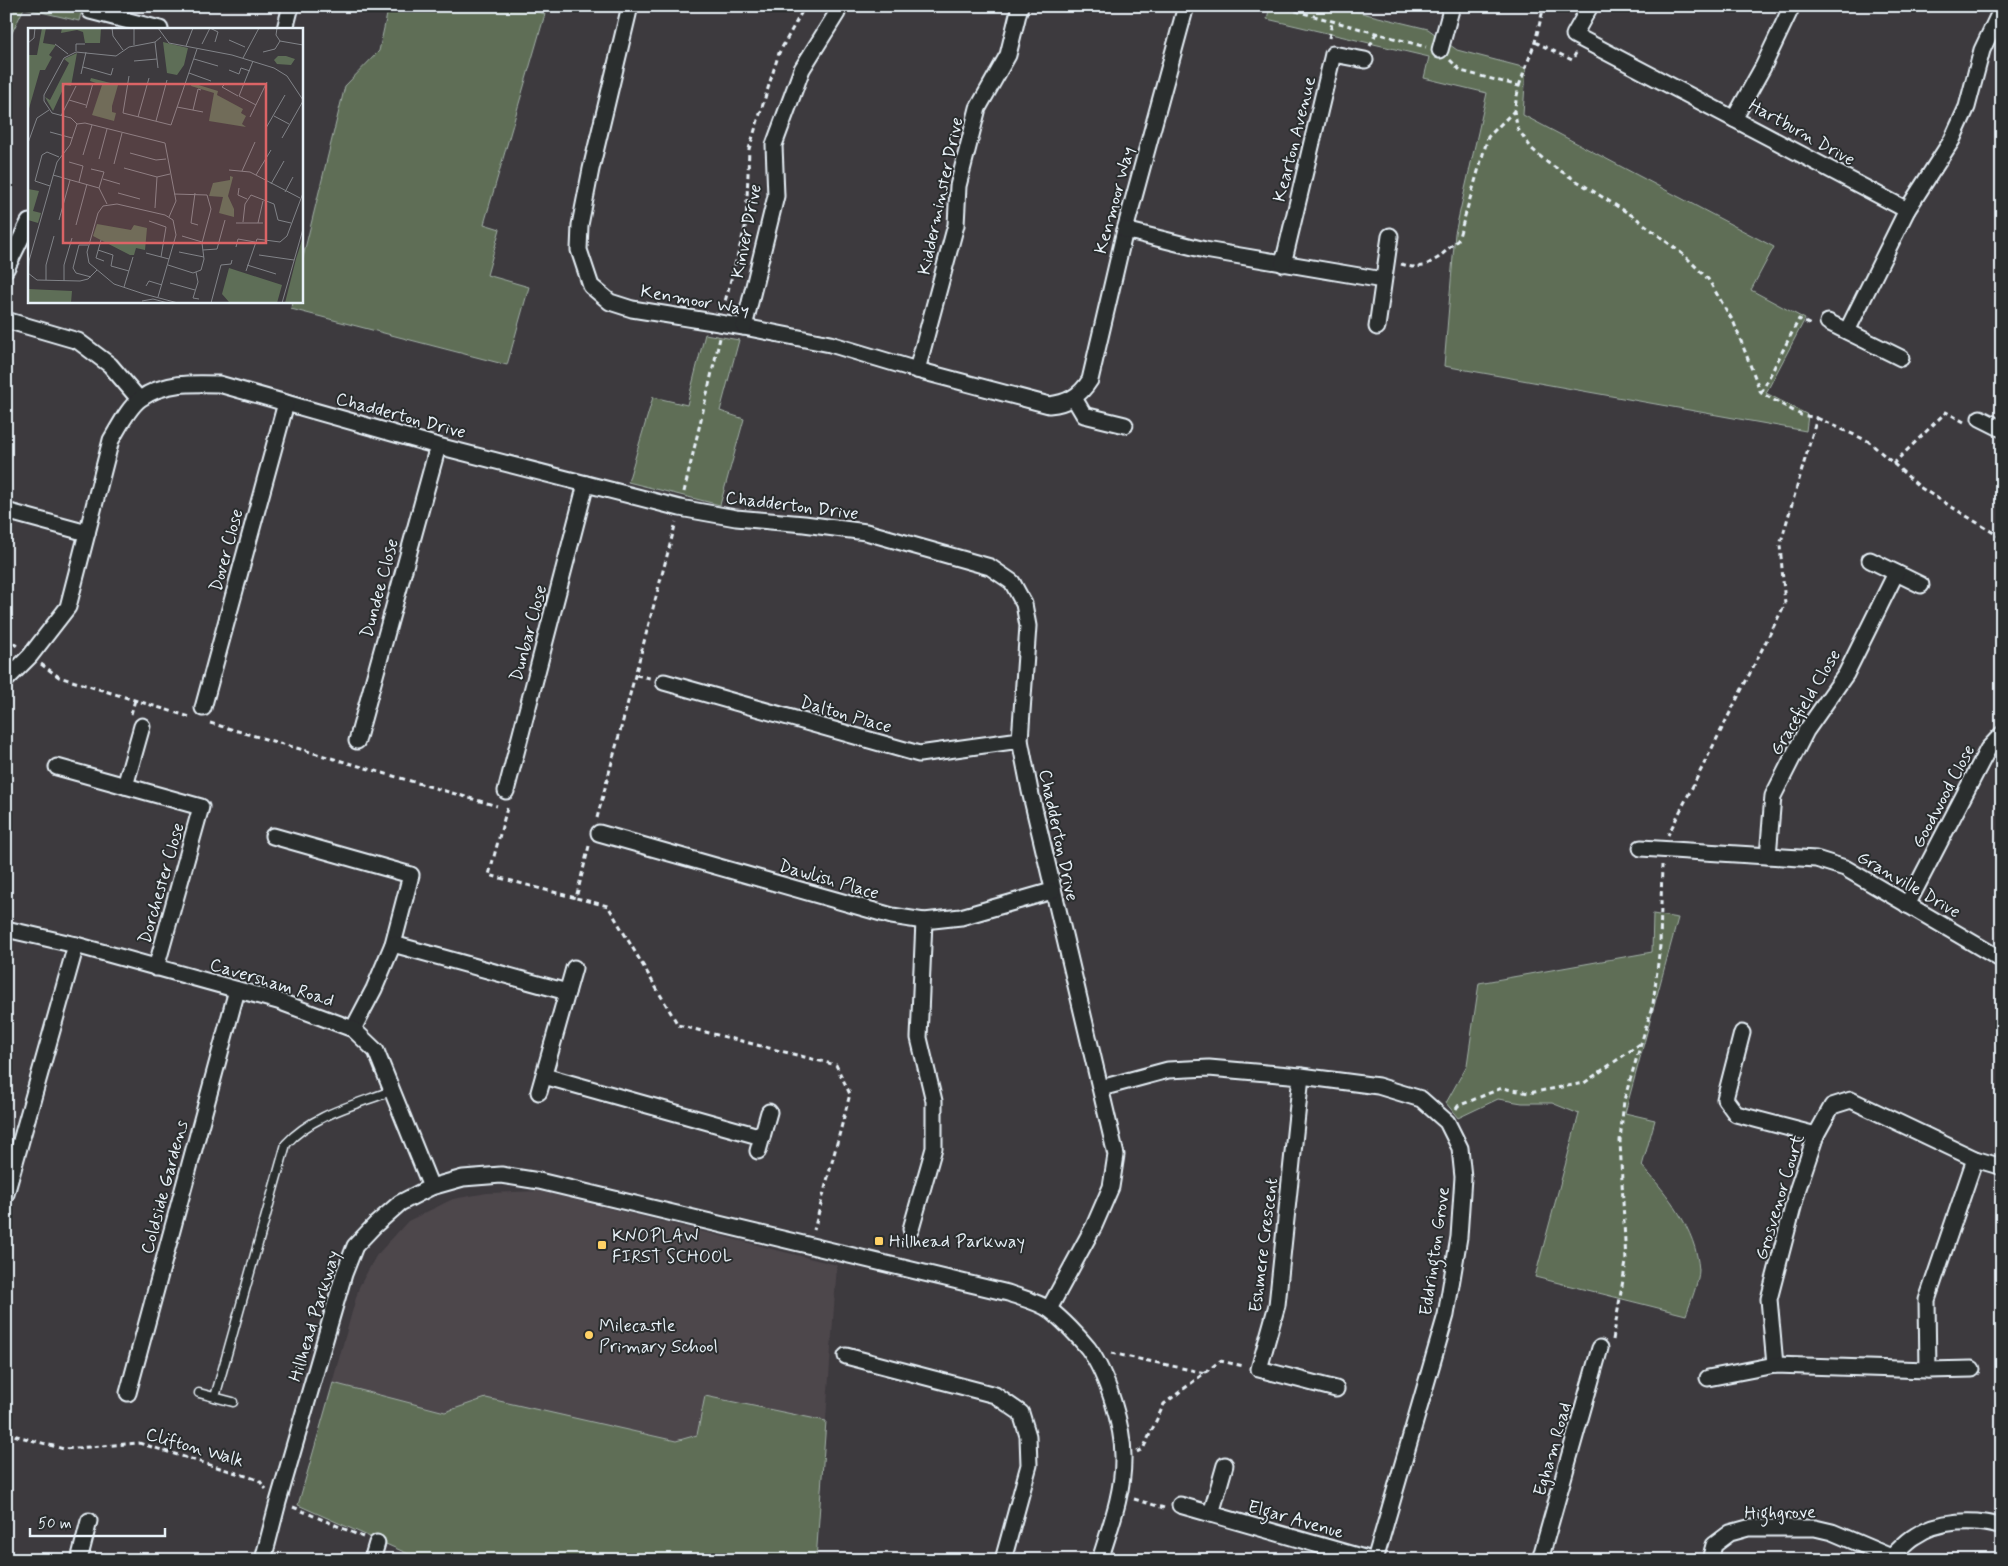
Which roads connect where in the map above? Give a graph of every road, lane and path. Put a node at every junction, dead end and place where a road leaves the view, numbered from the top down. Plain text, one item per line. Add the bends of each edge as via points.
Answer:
1 (291, 6) edge
2 (630, 6) edge
3 (805, 6) edge
4 (839, 6) edge
5 (1020, 6) edge
6 (1186, 6) edge
7 (1278, 6) edge
8 (1452, 6) edge
9 (1544, 6) edge
10 (1792, 6) edge
11 (1588, 8) dead end
12 (2002, 8) edge
13 (90, 11) dead end
14 (125, 25) edge
15 (151, 28) edge
16 (285, 28) edge
17 (1583, 40) junction
18 (1535, 42) junction
19 (1440, 50) junction
20 (1364, 60) dead end
21 (1519, 86) junction
22 (1514, 111) junction
23 (1734, 119) junction
24 (1907, 210) junction
25 (28, 224) edge
26 (1125, 230) junction
27 (1390, 236) dead end
28 (1386, 261) junction
29 (1283, 264) junction
30 (6, 269) edge
31 (1384, 280) junction
32 (6, 320) edge
33 (1828, 322) joint
34 (720, 324) junction
35 (744, 327) junction
36 (1377, 327) dead end
37 (1847, 331) junction
38 (1901, 358) dead end
39 (917, 370) junction
40 (1761, 393) junction
41 (1074, 398) junction
42 (140, 399) junction
43 (286, 403) junction
44 (1817, 418) junction
45 (1975, 421) joint
46 (1125, 425) dead end
47 (2002, 429) edge
48 (438, 446) junction
49 (1893, 464) junction
50 (586, 484) junction
51 (680, 508) junction
52 (6, 511) edge
53 (87, 532) junction
54 (2002, 538) edge
55 (1870, 560) dead end
56 (1896, 573) junction
57 (1921, 585) dead end
58 (6, 637) edge
59 (30, 656) junction
60 (6, 680) edge
61 (664, 682) dead end
62 (197, 712) joint
63 (208, 722) dead end
64 (142, 726) dead end
65 (2002, 734) edge
66 (1020, 740) junction
67 (357, 741) dead end
68 (57, 767) dead end
69 (125, 786) junction
70 (506, 791) joint
71 (507, 808) junction
72 (595, 832) junction
73 (273, 836) dead end
74 (1641, 848) dead end
75 (1663, 848) junction
76 (1768, 856) junction
77 (1052, 891) junction
78 (576, 898) junction
79 (1907, 905) junction
80 (924, 921) junction
81 (6, 929) edge
82 (393, 944) junction
83 (76, 945) junction
84 (2002, 960) edge
85 (156, 968) junction
86 (574, 968) dead end
87 (238, 990) junction
88 (567, 992) junction
89 (352, 1029) junction
90 (1742, 1033) dead end
91 (1642, 1044) junction
92 (544, 1076) junction
93 (1301, 1076) junction
94 (1101, 1088) junction
95 (391, 1091) junction
96 (539, 1092) dead end
97 (769, 1112) dead end
98 (1447, 1122) junction
99 (1816, 1135) junction
100 (1975, 1159) junction
101 (2002, 1166) edge
102 (431, 1187) junction
103 (6, 1194) edge
104 (911, 1229) dead end
105 (810, 1245) junction
106 (1049, 1309) junction
107 (1088, 1348) junction
108 (1600, 1348) joint
109 (846, 1356) dead end
110 (1775, 1365) junction
111 (1259, 1369) junction
112 (1972, 1369) dead end
113 (1928, 1370) junction
114 (1205, 1373) junction
115 (1708, 1378) dead end
116 (1336, 1389) dead end
117 (128, 1393) dead end
118 (199, 1393) dead end
119 (215, 1397) junction
120 (234, 1402) dead end
121 (6, 1433) edge
122 (1123, 1459) junction
123 (1225, 1465) dead end
124 (278, 1502) junction
125 (1180, 1505) dead end
126 (1211, 1514) junction
127 (90, 1521) dead end
128 (2002, 1527) edge
129 (377, 1543) joint
130 (1891, 1558) edge
131 (78, 1560) edge
132 (263, 1560) edge
133 (372, 1560) edge
134 (1003, 1560) edge
135 (1100, 1560) edge
136 (1371, 1560) edge
137 (1375, 1560) edge
138 (1540, 1560) edge
139 (1710, 1560) edge

1 - 16 street
2 - 34 street, Kenmoor Way via 591,169 580,225 579,250 591,286 610,302 632,309
3 - 34 path via 779,53 750,149 746,224
4 - 35 street, Kinver Drive via 802,69 774,145 776,196
5 - 39 street, Kidderminster Drive via 1008,55 978,108 958,186 956,225
6 - 26 street, Kenmoor Way
7 - 19 path
8 - 19 street
9 - 18 path
10 - 23 street, Hartburn Drive
11 - 17 street via 1574,35
12 - 24 street via 1982,50 1967,107 1952,140
13 - 14 street
14 - 15 street
17 - 18 path via 1572,60
17 - 23 street
18 - 21 path
19 - 21 path via 1461,71
20 - 29 street, Kearton Avenue via 1334,54
21 - 22 path
22 - 28 path via 1488,138 1458,240 1424,266 1412,267
22 - 40 path via 1518,129 1532,149 1548,163 1636,218 1685,256 1708,279 1734,323
23 - 24 street, Hartburn Drive
24 - 37 street
25 - 30 street
26 - 29 street via 1205,250
26 - 41 street, Kenmoor Way via 1090,380
27 - 28 street
28 - 31 street
29 - 31 street
31 - 36 street
32 - 42 street via 78,341 110,365
33 - 37 street
33 - 40 path via 1824,332 1799,319
34 - 35 street, Kenmoor Way
34 - 51 path via 720,344
35 - 39 street, Kenmoor Way via 830,344
37 - 38 street
39 - 41 street, Kenmoor Way via 1050,406
40 - 44 path via 1801,415
41 - 46 street via 1084,414
42 - 43 street, Chadderton Drive via 166,386 191,383 219,384
42 - 53 street, Chadderton Drive via 111,440
43 - 48 street, Chadderton Drive
43 - 62 street, Dover Close
44 - 49 path via 1868,441
44 - 75 path via 1780,545 1786,604
45 - 47 street
45 - 49 path via 1946,412
48 - 50 street, Chadderton Drive
48 - 67 street, Dundee Close
49 - 54 path via 1921,488
50 - 51 street, Chadderton Drive
50 - 70 street, Dunbar Close
51 - 66 street, Chadderton Drive via 736,518 866,532 990,567 1012,582 1024,604 1028,626
51 - 72 path
52 - 53 street
53 - 59 street, Chadderton Drive via 68,607
55 - 56 street
56 - 57 street
56 - 76 street, Gracefield Close via 1846,674 1806,731 1773,796
58 - 59 path
59 - 60 street, Chadderton Drive
59 - 62 path via 59,677
61 - 66 street, Dalton Place via 919,754
63 - 71 path
64 - 69 street
65 - 79 street, Goodwood Close via 1988,749
66 - 77 street, Chadderton Drive
68 - 69 street, Dorchester Close
69 - 85 street, Dorchester Close via 201,808
70 - 71 path via 510,798
71 - 78 path via 488,875
72 - 78 path
72 - 80 street, Dawlish Place via 892,916
73 - 82 street via 411,875
74 - 75 street, Granville Drive
75 - 76 street, Granville Drive
75 - 91 path via 1660,946 1653,1004
76 - 79 street, Granville Drive via 1816,859 1845,868
77 - 80 street, Dawlish Place via 961,917
77 - 94 street, Chadderton Drive
78 - 105 path via 608,906 678,1025 836,1065 850,1094
79 - 84 street, Granville Drive
80 - 104 street via 919,1038 934,1101 934,1148
81 - 83 street, Caversham Road
82 - 88 street
82 - 89 street
83 - 85 street, Caversham Road
83 - 103 street
85 - 87 street, Caversham Road
86 - 88 street
87 - 89 street, Caversham Road via 278,1001
87 - 117 street, Coldside Gardens
88 - 92 street
89 - 95 street, Caversham Road via 376,1051
90 - 99 street via 1725,1099 1736,1114
91 - 98 path via 1584,1083 1528,1093 1502,1088 1458,1106
91 - 108 path via 1624,1100 1620,1141 1626,1262 1615,1339
92 - 96 street
92 - 97 street via 760,1144
93 - 94 street, Eddrington Grove via 1209,1068 1168,1070
93 - 98 street, Eddrington Grove via 1378,1086 1422,1099
93 - 111 street, Eshmere Crescent via 1277,1305
94 - 106 street, Chadderton Drive via 1116,1155 1110,1187 1094,1226
95 - 102 street, Caversham Road
95 - 119 lane via 310,1123 297,1131 286,1144
98 - 137 street, Eddrington Grove via 1460,1148 1463,1177 1459,1237 1446,1315
99 - 100 street, Grosvenor Court via 1832,1106 1851,1100
99 - 110 street, Grosvenor Court via 1798,1188 1769,1298
100 - 101 street, Grosvenor Court
100 - 113 street via 1927,1300
102 - 105 street, Hillhead Parkway via 463,1178 501,1175 539,1181
102 - 124 street, Hillhead Parkway via 400,1203 355,1246
105 - 106 street, Hillhead Parkway via 1008,1292
106 - 107 street, Hillhead Parkway
107 - 114 path
107 - 122 street, Hillhead Parkway via 1115,1407
108 - 138 street, Egham Road
109 - 134 street via 995,1395 1021,1413 1028,1436 1029,1466
110 - 113 street
110 - 115 street
111 - 114 path via 1220,1361
111 - 116 street
112 - 113 street
114 - 122 path via 1164,1404 1143,1450
118 - 119 lane
119 - 120 lane
121 - 124 path, Clifton Walk via 64,1448 139,1443 259,1480
122 - 135 street, Hillhead Parkway via 1119,1495
123 - 126 street
124 - 129 path
124 - 132 street, Hillhead Parkway
125 - 126 street, Elgar Avenue
126 - 136 street, Elgar Avenue
127 - 131 street
128 - 130 street via 1989,1523 1945,1523 1915,1535
129 - 133 street
130 - 139 street, Highgrove via 1832,1532 1815,1528 1748,1528 1730,1533 1714,1544

